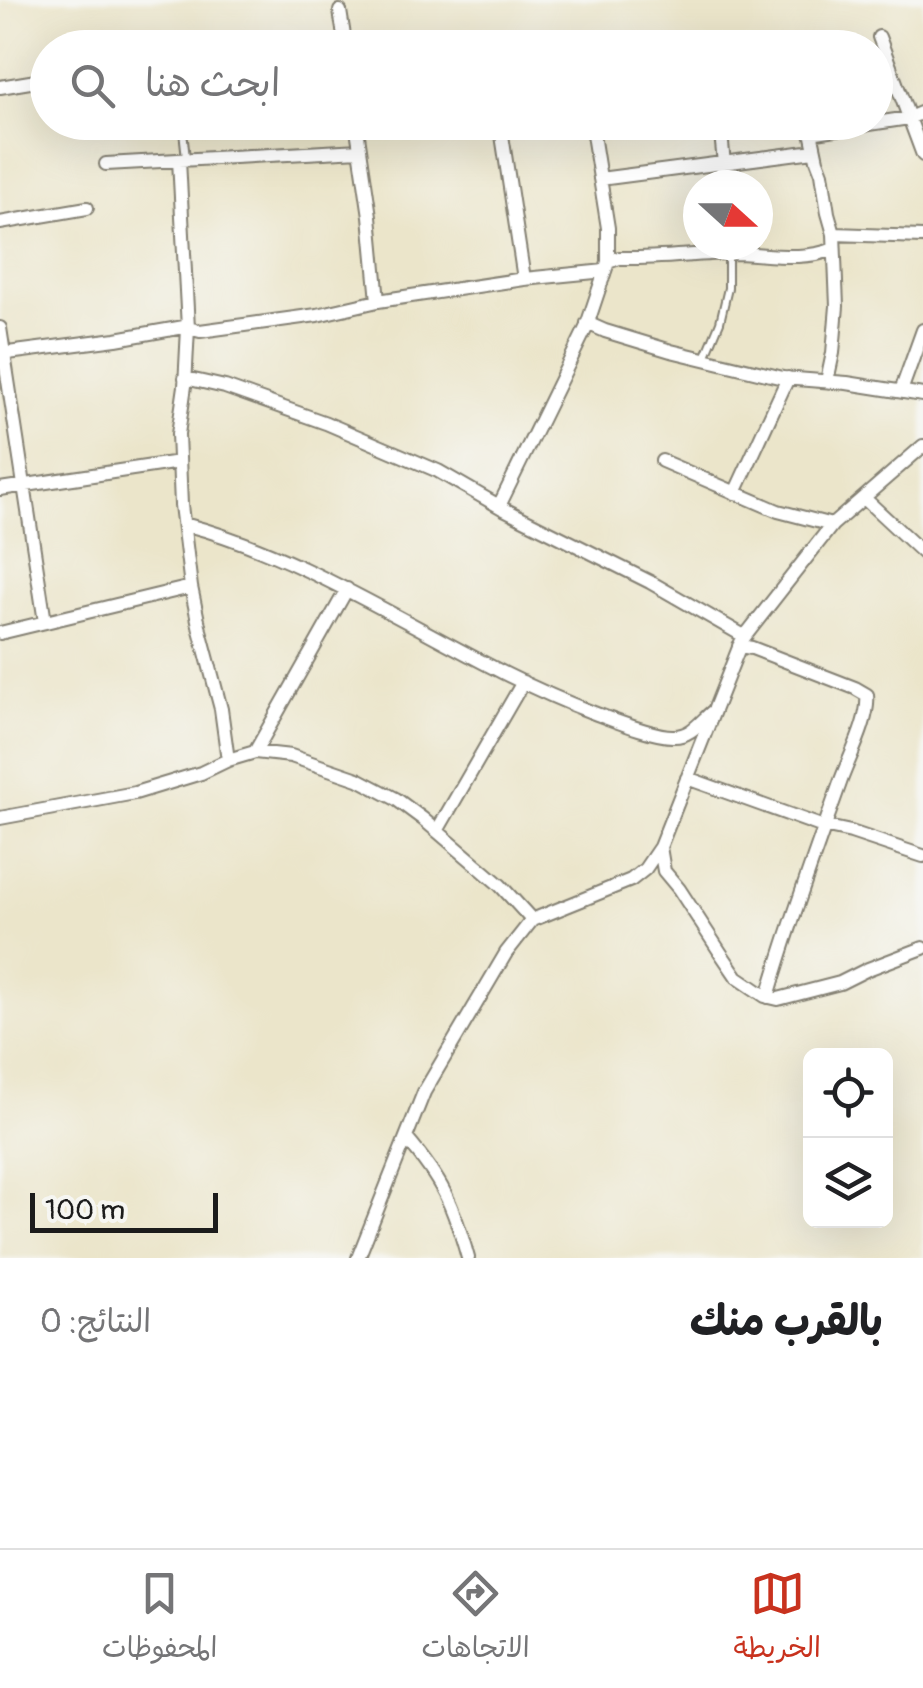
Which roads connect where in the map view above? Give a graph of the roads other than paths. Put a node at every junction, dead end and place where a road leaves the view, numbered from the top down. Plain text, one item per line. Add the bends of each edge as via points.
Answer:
1 (340, 10) dead end
2 (343, 30) edge
3 (893, 76) edge
4 (30, 82) edge
5 (0, 87) edge
6 (923, 112) edge
7 (909, 118) junction
8 (893, 120) edge
9 (182, 140) edge
10 (359, 140) edge
11 (503, 140) edge
12 (594, 140) edge
13 (722, 140) edge
14 (812, 140) edge
15 (360, 150) junction
16 (814, 151) junction
17 (923, 156) edge
18 (183, 160) junction
19 (724, 163) junction
20 (106, 164) dead end
21 (725, 170) edge
22 (600, 179) junction
23 (88, 208) dead end
24 (0, 223) edge
25 (834, 234) junction
26 (923, 238) edge
27 (834, 249) junction
28 (683, 254) edge
29 (773, 255) edge
30 (730, 260) edge
31 (607, 267) junction
32 (524, 279) junction
33 (378, 301) junction
34 (588, 323) junction
35 (0, 328) edge
36 (188, 328) junction
37 (923, 330) edge
38 (2, 354) edge
39 (705, 359) junction
40 (186, 378) junction
41 (788, 378) junction
42 (827, 381) junction
43 (901, 391) junction
44 (923, 395) edge
45 (923, 446) edge
46 (662, 461) dead end
47 (179, 462) junction
48 (24, 486) junction
49 (0, 489) edge
50 (735, 493) junction
51 (864, 498) junction
52 (499, 506) junction
53 (184, 524) junction
54 (832, 525) junction
55 (923, 554) edge
56 (191, 587) junction
57 (346, 589) junction
58 (44, 622) junction
59 (0, 632) edge
60 (742, 641) junction
61 (523, 682) junction
62 (714, 709) junction
63 (255, 752) junction
64 (228, 760) junction
65 (687, 778) junction
66 (0, 818) edge
67 (826, 826) junction
68 (438, 832) junction
69 (660, 847) junction
70 (923, 856) edge
71 (532, 920) junction
72 (923, 948) edge
73 (768, 997) junction
74 (406, 1138) junction
75 (358, 1258) edge
76 (468, 1258) edge

1 - 2 street
3 - 7 street
4 - 5 street
6 - 7 street
7 - 8 street
7 - 17 street
9 - 18 lane
10 - 15 street
11 - 32 street
12 - 22 street
13 - 19 street
14 - 16 street
15 - 18 street
15 - 33 street
16 - 19 street
16 - 25 street
18 - 20 street
18 - 36 street
19 - 21 street
19 - 22 street
22 - 31 street
23 - 24 street
25 - 26 street
25 - 27 street
27 - 29 street
27 - 42 street via 837,306
28 - 31 street via 619,258
30 - 39 lane via 720,322
31 - 32 street
31 - 34 street
32 - 33 street
33 - 36 street via 317,315
34 - 39 street
34 - 52 street
35 - 38 street
36 - 38 street
36 - 40 street
37 - 43 street
38 - 48 street
39 - 41 street
40 - 47 street
40 - 52 street via 366,440
41 - 42 street
41 - 50 street
42 - 43 street
43 - 44 street
45 - 51 street
46 - 50 street
47 - 48 street
47 - 53 street
48 - 49 street
48 - 58 street
50 - 54 street
51 - 54 street
51 - 55 street
52 - 60 street via 650,582
53 - 56 street
53 - 57 street
54 - 60 street
56 - 58 street
56 - 64 street
57 - 61 street
57 - 63 street
58 - 59 street
60 - 62 street
60 - 67 street via 867,695
61 - 62 street via 618,722 672,736 688,733
61 - 68 street
62 - 65 street
63 - 64 street
63 - 68 street via 291,756 358,780
64 - 66 street via 135,793
65 - 67 street
65 - 69 street
67 - 70 street
67 - 73 street
68 - 71 street
69 - 71 street via 632,880
69 - 73 street via 664,871 737,977
71 - 74 street via 506,952 424,1092
72 - 73 street via 840,982
74 - 75 street
74 - 76 street via 452,1205

